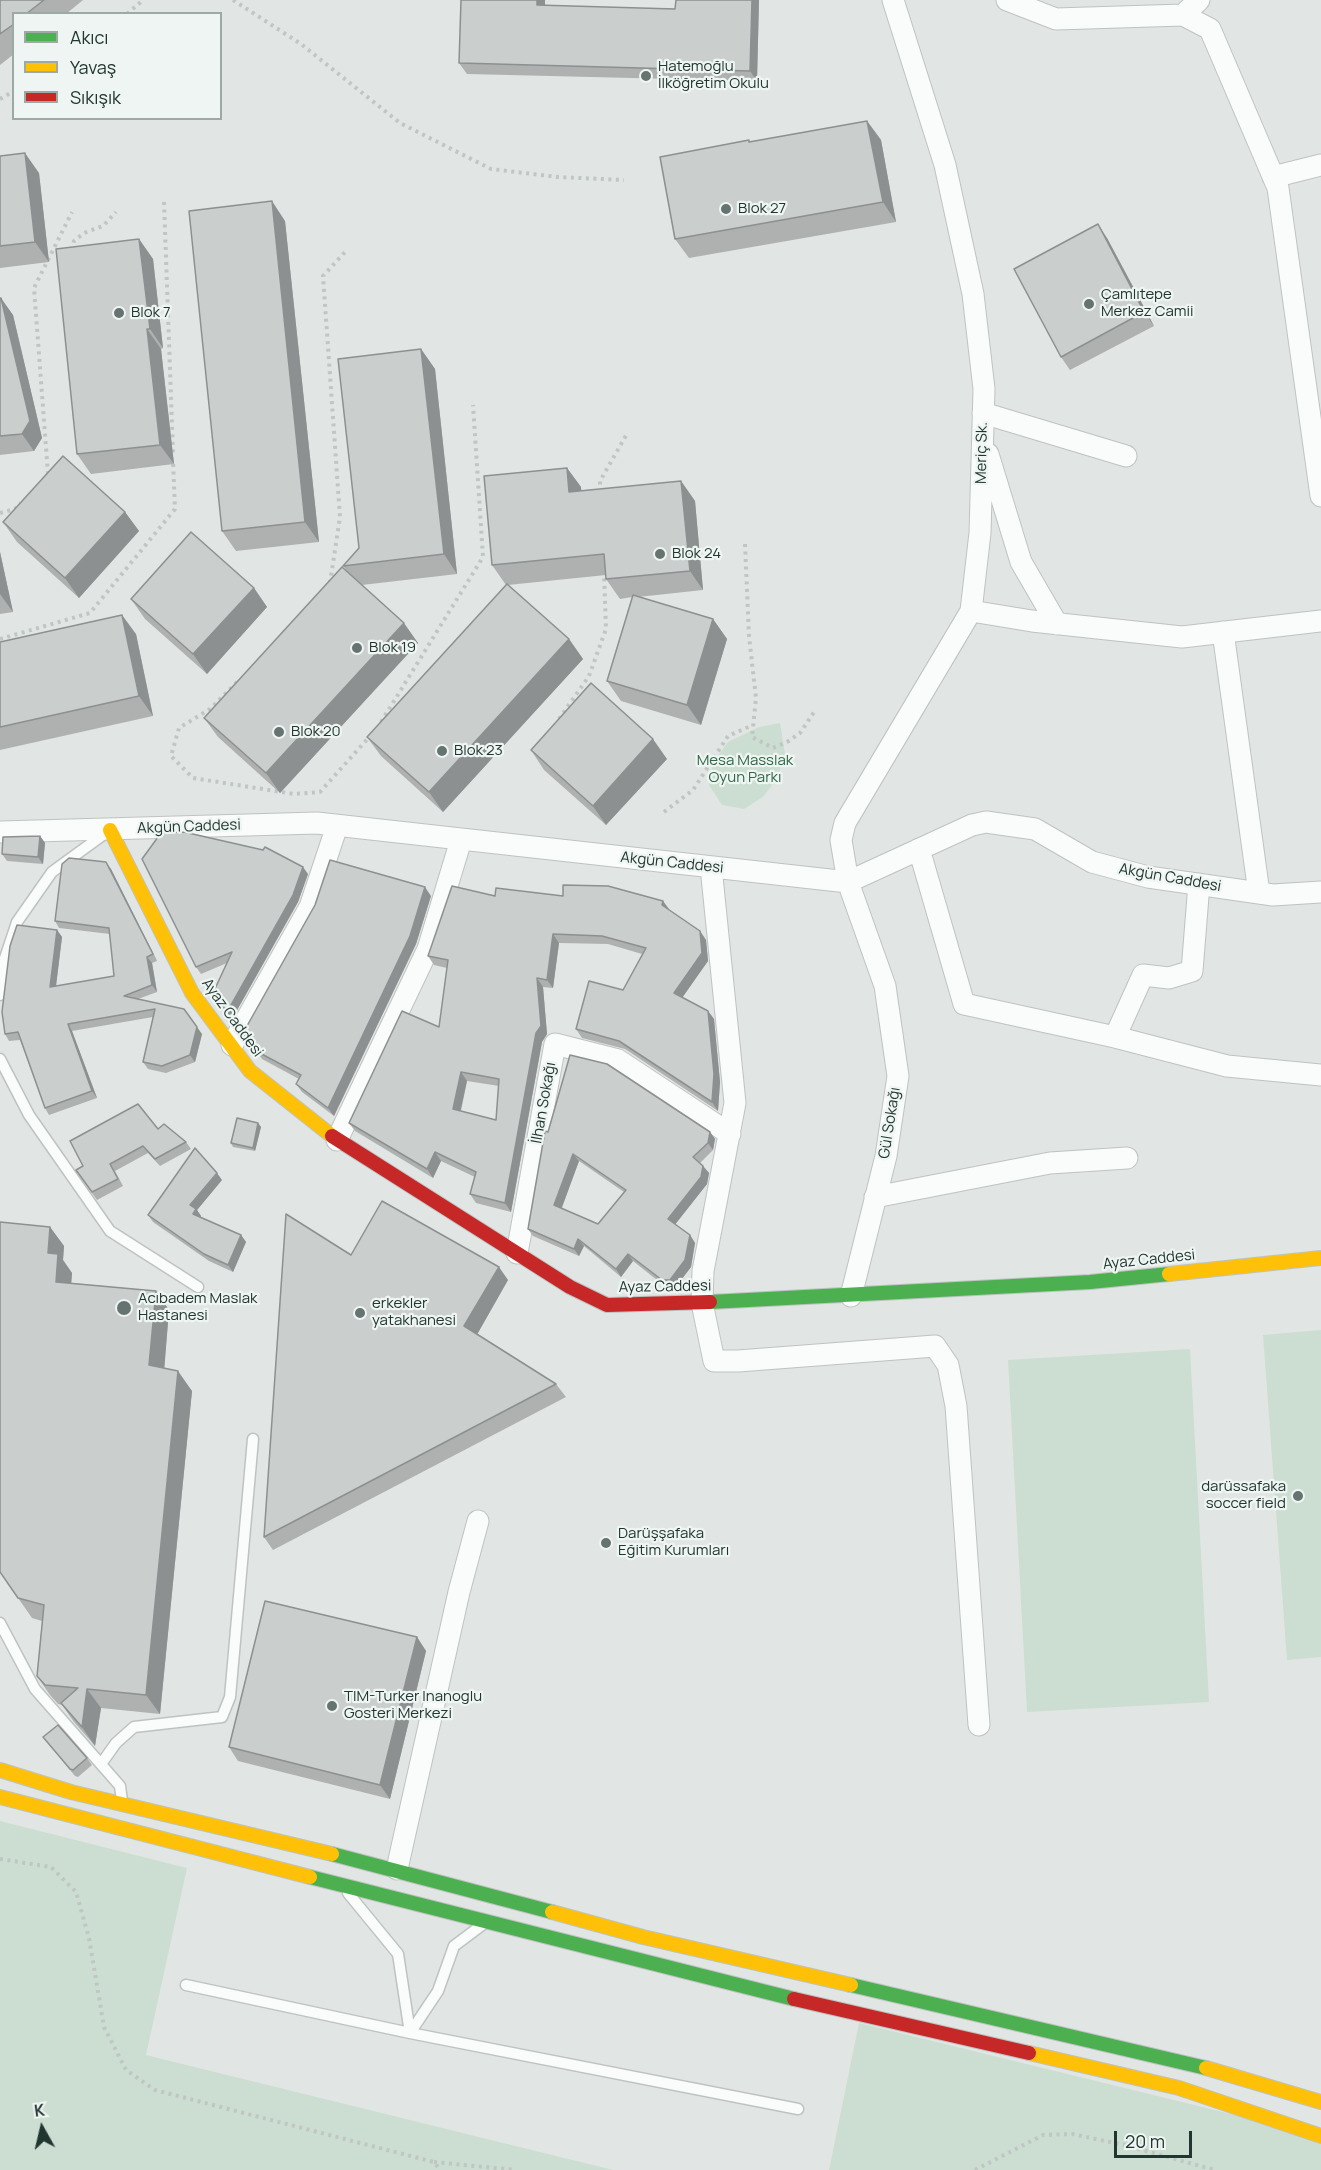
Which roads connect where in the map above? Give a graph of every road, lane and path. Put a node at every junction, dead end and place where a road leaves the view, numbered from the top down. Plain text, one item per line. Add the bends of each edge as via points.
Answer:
1 (143, 0) edge
2 (233, 0) edge
3 (893, 0) edge
4 (1007, 0) edge
5 (1198, 0) edge
6 (129, 12) edge
7 (1183, 15) junction
8 (1321, 165) edge
9 (1273, 177) junction
10 (624, 180) dead end
11 (164, 202) dead end
12 (72, 212) dead end
13 (116, 212) dead end
14 (345, 252) dead end
15 (75, 257) edge
16 (1313, 373) edge
17 (473, 405) dead end
18 (983, 413) junction
19 (628, 432) dead end
20 (983, 436) junction
21 (1126, 456) dead end
22 (49, 478) edge
23 (1321, 496) edge
24 (23, 501) edge
25 (601, 504) edge
26 (0, 513) edge
27 (745, 544) dead end
28 (603, 561) edge
29 (328, 592) edge
30 (971, 611) junction
31 (1321, 621) edge
32 (1057, 624) junction
33 (1222, 632) junction
34 (0, 639) edge
35 (244, 675) edge
36 (814, 712) dead end
37 (558, 720) edge
38 (753, 725) junction
39 (664, 812) dead end
40 (337, 826) junction
41 (110, 830) junction
42 (0, 832) edge
43 (461, 840) junction
44 (919, 849) junction
45 (711, 867) junction
46 (848, 882) junction
47 (1199, 884) junction
48 (1321, 892) edge
49 (1259, 893) junction
50 (0, 995) edge
51 (1115, 1037) junction
52 (232, 1045) junction
53 (0, 1059) edge
54 (1321, 1075) edge
55 (730, 1134) junction
56 (337, 1140) junction
57 (1127, 1158) dead end
58 (875, 1197) junction
59 (517, 1253) junction
60 (1321, 1258) edge
61 (198, 1287) dead end
62 (851, 1296) junction
63 (702, 1303) junction
64 (253, 1439) dead end
65 (478, 1521) dead end
66 (0, 1623) edge
67 (979, 1725) dead end
68 (101, 1764) junction
69 (0, 1770) edge
70 (0, 1797) edge
71 (122, 1804) junction
72 (0, 1859) edge
73 (397, 1869) junction
74 (342, 1885) junction
75 (487, 1922) junction
76 (186, 1985) dead end
77 (410, 2033) junction
78 (1097, 2041) junction
79 (1087, 2067) junction
80 (1321, 2102) edge
81 (798, 2109) dead end
82 (1321, 2136) edge
83 (434, 2162) junction
84 (440, 2170) edge
85 (516, 2170) edge
86 (975, 2170) edge
87 (1215, 2170) edge

1 - 6 path
2 - 10 path via 301,44 400,123 490,169
3 - 18 street, Meriç Sk. via 953,200 973,294 984,389
4 - 7 street via 1056,19
5 - 7 street
7 - 9 street via 1210,29
8 - 9 street
9 - 16 street
11 - 34 path via 175,509 90,613
12 - 22 path via 34,288
13 - 15 path via 103,226 74,241
14 - 29 path via 323,276 340,517
16 - 23 street
17 - 35 path via 483,557 379,726 320,792 294,794 193,778 171,756 179,728 210,709
18 - 20 street, Meriç Sk.
18 - 21 street
19 - 25 path via 600,481
20 - 30 street, Meriç Sk. via 980,533
20 - 32 street via 1021,562
24 - 26 path via 15,509
27 - 38 path via 748,636 756,698
28 - 37 path via 606,629 589,676
30 - 32 street
30 - 46 street, Meriç Sk. via 845,823 841,840
31 - 33 street
32 - 33 street via 1182,637
33 - 49 street
36 - 38 path via 800,733 772,748 752,737
38 - 39 path via 728,736 693,790
40 - 41 street, Akgün Caddesi
40 - 43 street, Akgün Caddesi
40 - 52 street via 310,907
41 - 42 street, Akgün Caddesi
41 - 50 lane via 52,872 17,922 4,961
41 - 52 main road, Ayaz Caddesi via 192,993
43 - 45 street, Akgün Caddesi
43 - 56 street via 428,949
44 - 46 street, Akgün Caddesi
44 - 47 street, Akgün Caddesi via 986,822 1035,829 1092,862 1148,877
44 - 51 street via 964,1004
45 - 46 street, Akgün Caddesi
45 - 55 street via 735,1103
46 - 58 street, Gül Sokağı via 885,986 898,1076 886,1156
47 - 49 street, Akgün Caddesi
47 - 51 street via 1192,971 1169,978 1143,975
48 - 49 street, Akgün Caddesi
51 - 54 street via 1227,1066
52 - 56 main road, Ayaz Caddesi via 250,1071
53 - 61 lane via 29,1116 110,1231
55 - 59 street, İlhan Sokağı via 618,1060 555,1044
55 - 63 street via 703,1271
56 - 59 main road, Ayaz Caddesi
57 - 58 street via 1050,1163
58 - 62 street, Gül Sokağı
59 - 63 main road, Ayaz Caddesi via 570,1287 608,1305
60 - 62 main road, Ayaz Caddesi via 1090,1282
62 - 63 main road, Ayaz Caddesi
63 - 67 street via 714,1361 935,1346 948,1365 956,1406
64 - 68 lane via 230,1697 222,1717 134,1727
65 - 73 street
66 - 68 lane via 35,1689
68 - 71 lane via 120,1786
69 - 71 main road
70 - 74 main road
71 - 73 main road
72 - 83 path via 51,1867 76,1892 89,1938 104,2027 126,2070 155,2091
73 - 78 main road via 643,1937
74 - 75 main road
74 - 77 lane via 398,1954
75 - 77 lane via 454,1946 438,1991
75 - 79 main road
76 - 77 lane
77 - 81 lane
78 - 79 main road
78 - 80 main road via 1186,2061
79 - 82 main road via 1179,2088
83 - 84 path
83 - 85 path
86 - 87 path via 1043,2135 1071,2134

